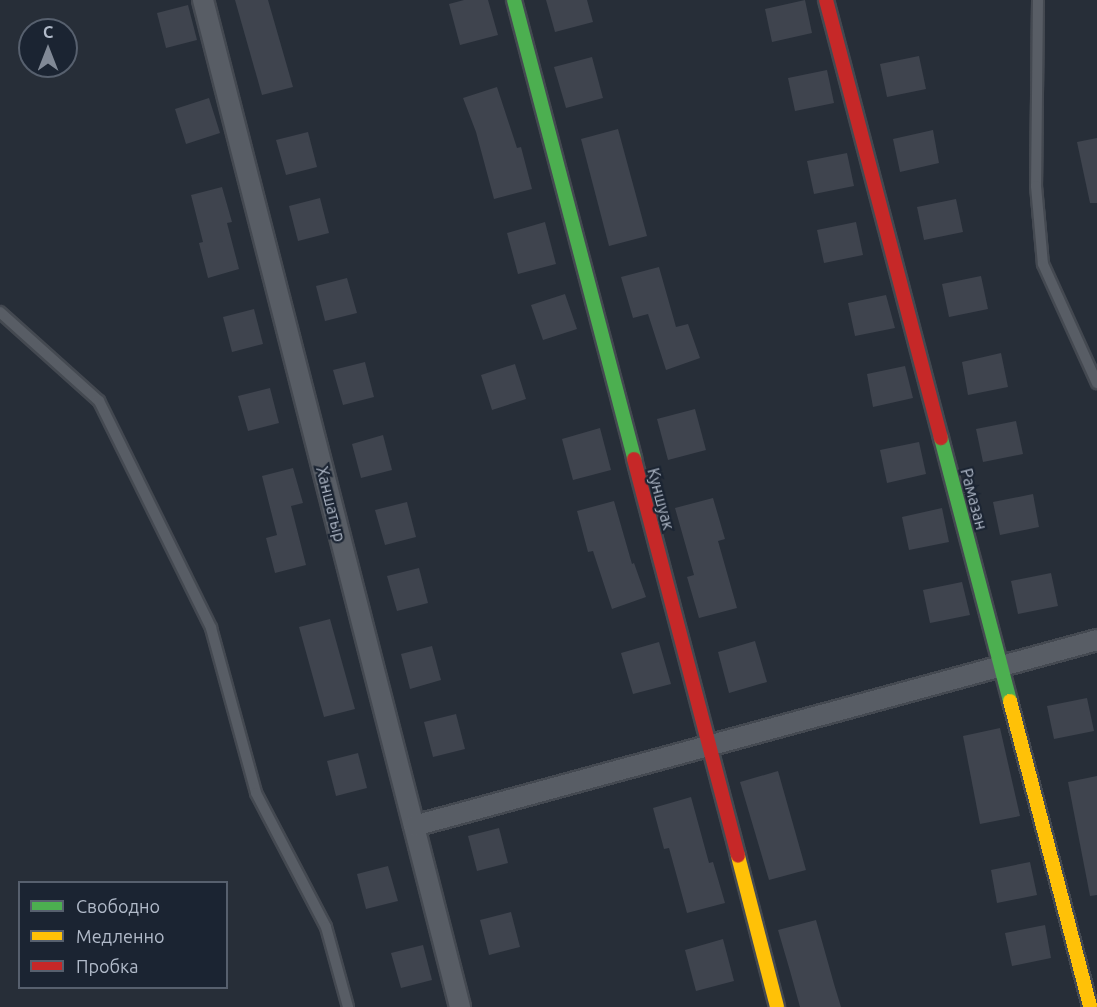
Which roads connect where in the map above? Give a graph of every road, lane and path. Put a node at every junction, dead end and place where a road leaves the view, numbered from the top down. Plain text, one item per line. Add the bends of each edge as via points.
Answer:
1 (202, 0) edge
2 (514, 0) edge
3 (826, 0) edge
4 (1038, 0) edge
5 (0, 312) edge
6 (1097, 383) edge
7 (1097, 640) edge
8 (1001, 667) junction
9 (709, 746) junction
10 (414, 826) junction
11 (348, 1007) edge
12 (460, 1007) edge
13 (777, 1007) edge
14 (1090, 1007) edge

1 - 10 street, Ханшатыр
2 - 9 street, Куншуак
3 - 8 street, Рамазан
4 - 6 lane via 1036,186 1043,264
5 - 11 lane via 99,401 211,628 256,793 326,927
7 - 8 street
8 - 9 street
8 - 14 street, Рамазан
9 - 10 street
9 - 13 street, Куншуак
10 - 12 street, Ханшатыр

